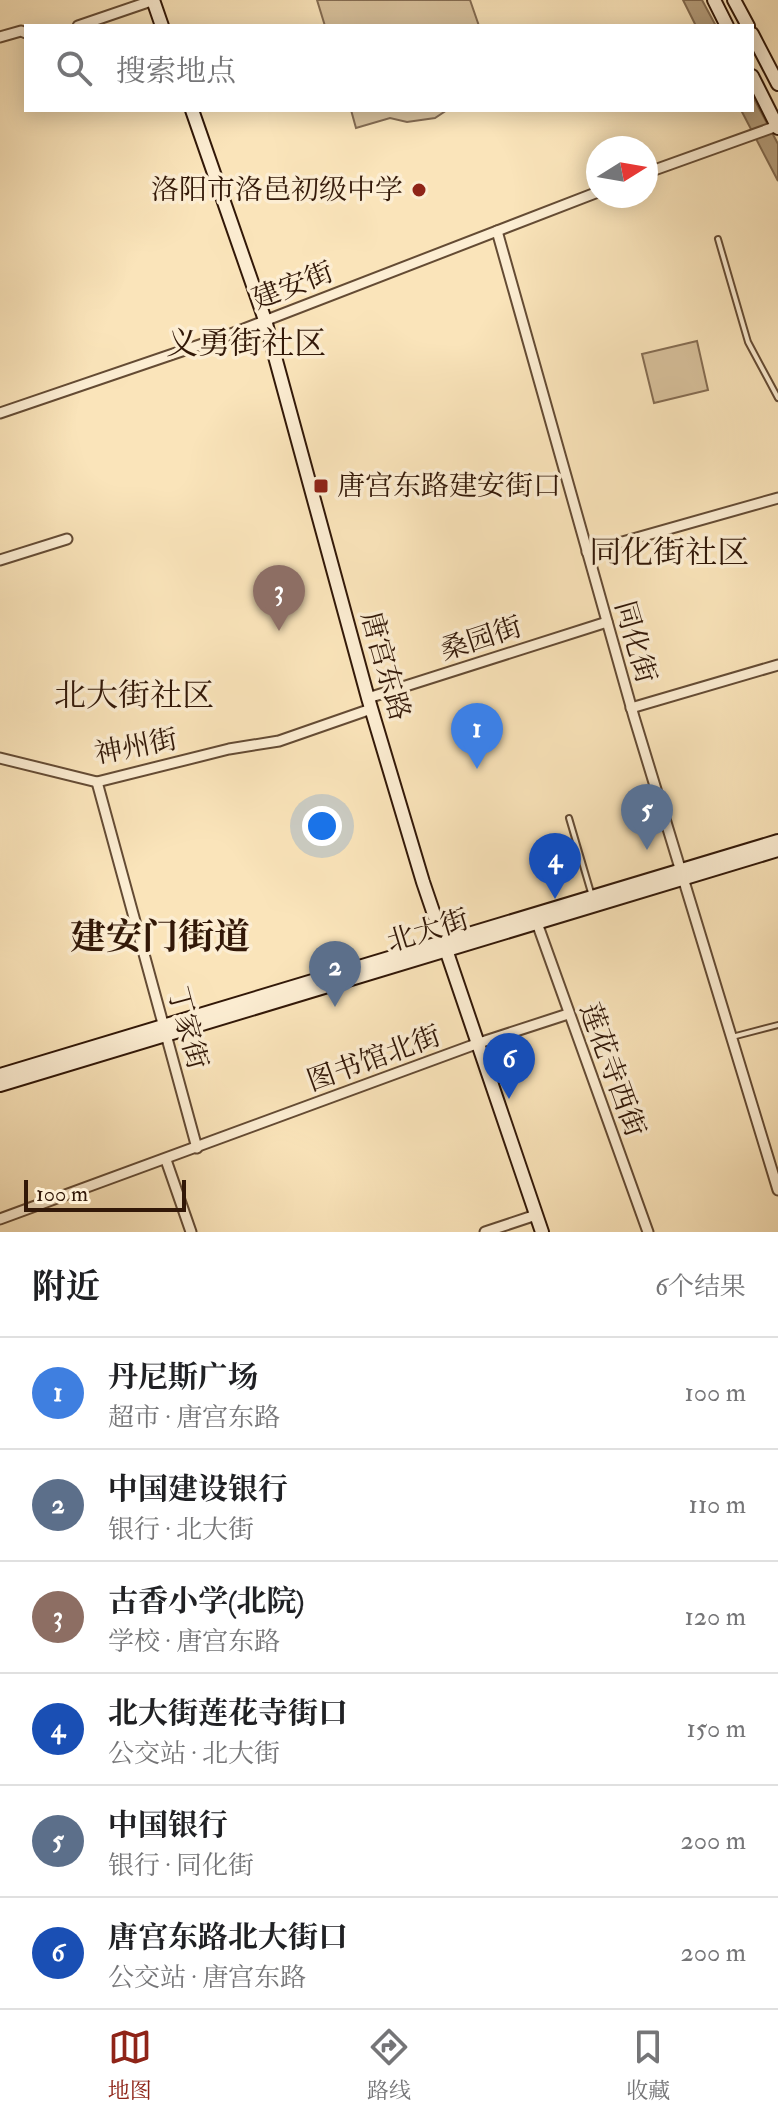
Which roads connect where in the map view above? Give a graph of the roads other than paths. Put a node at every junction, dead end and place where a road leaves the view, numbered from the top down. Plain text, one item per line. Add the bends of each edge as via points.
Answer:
1 (154, 0) edge
2 (714, 0) edge
3 (734, 0) edge
4 (84, 24) edge
5 (161, 24) edge
6 (726, 24) edge
7 (747, 24) edge
8 (24, 32) edge
9 (0, 37) edge
10 (754, 38) edge
11 (754, 80) edge
12 (778, 84) edge
13 (193, 112) edge
14 (777, 127) edge
15 (658, 168) edge
16 (586, 197) edge
17 (497, 231) junction
18 (718, 239) dead end
19 (265, 320) junction
20 (778, 398) edge
21 (0, 413) edge
22 (778, 498) edge
23 (67, 539) dead end
24 (587, 552) junction
25 (0, 560) edge
26 (607, 622) junction
27 (778, 665) edge
28 (370, 704) junction
29 (631, 708) junction
30 (0, 758) edge
31 (97, 782) junction
32 (569, 818) dead end
33 (778, 841) edge
34 (778, 850) edge
35 (681, 875) junction
36 (593, 901) junction
37 (537, 923) junction
38 (443, 947) junction
39 (568, 1014) junction
40 (778, 1025) edge
41 (165, 1029) junction
42 (729, 1037) junction
43 (476, 1044) junction
44 (0, 1075) edge
45 (0, 1085) edge
46 (197, 1148) junction
47 (166, 1160) junction
48 (778, 1190) edge
49 (536, 1215) junction
50 (0, 1219) edge
51 (191, 1232) edge
52 (485, 1232) edge
53 (542, 1232) edge
54 (648, 1232) edge

1 - 4 street
1 - 5 street
2 - 6 street
3 - 7 street
8 - 9 street
10 - 12 street
11 - 14 street
13 - 19 street, 唐宫东路
14 - 15 street
16 - 17 street, 建安街
17 - 19 street, 建安街
17 - 24 street, 同化街
18 - 20 lane via 748,342
19 - 21 street, 建安街
19 - 28 street, 唐宫东路
22 - 24 street
23 - 25 street
24 - 26 street, 同化街
26 - 28 street, 桑园街
26 - 29 street, 同化街
27 - 29 street
28 - 31 street, 神州街 via 279,741
28 - 38 street, 唐宫东路
29 - 35 street, 同化街
30 - 31 street, 神州街
31 - 41 street, 丁家街
32 - 36 lane
33 - 35 street, 北大街
34 - 35 street, 北大街
35 - 36 street, 北大街
35 - 42 street, 同化街
36 - 37 street, 北大街
36 - 38 street, 北大街
37 - 38 street, 北大街
37 - 39 street, 莲花寺西街
38 - 41 street, 北大街
38 - 43 street, 唐宫东路
39 - 43 street, 图书馆北街
39 - 54 street, 莲花寺西街
40 - 42 lane
41 - 44 street, 北大街
41 - 45 street, 北大街
41 - 46 street, 丁家街
42 - 48 street, 同化街
43 - 46 street, 图书馆北街
43 - 49 street, 唐宫东路
46 - 47 street, 图书馆北街
47 - 50 street, 图书馆北街
47 - 51 street
49 - 52 street
49 - 53 street, 唐宫东路

